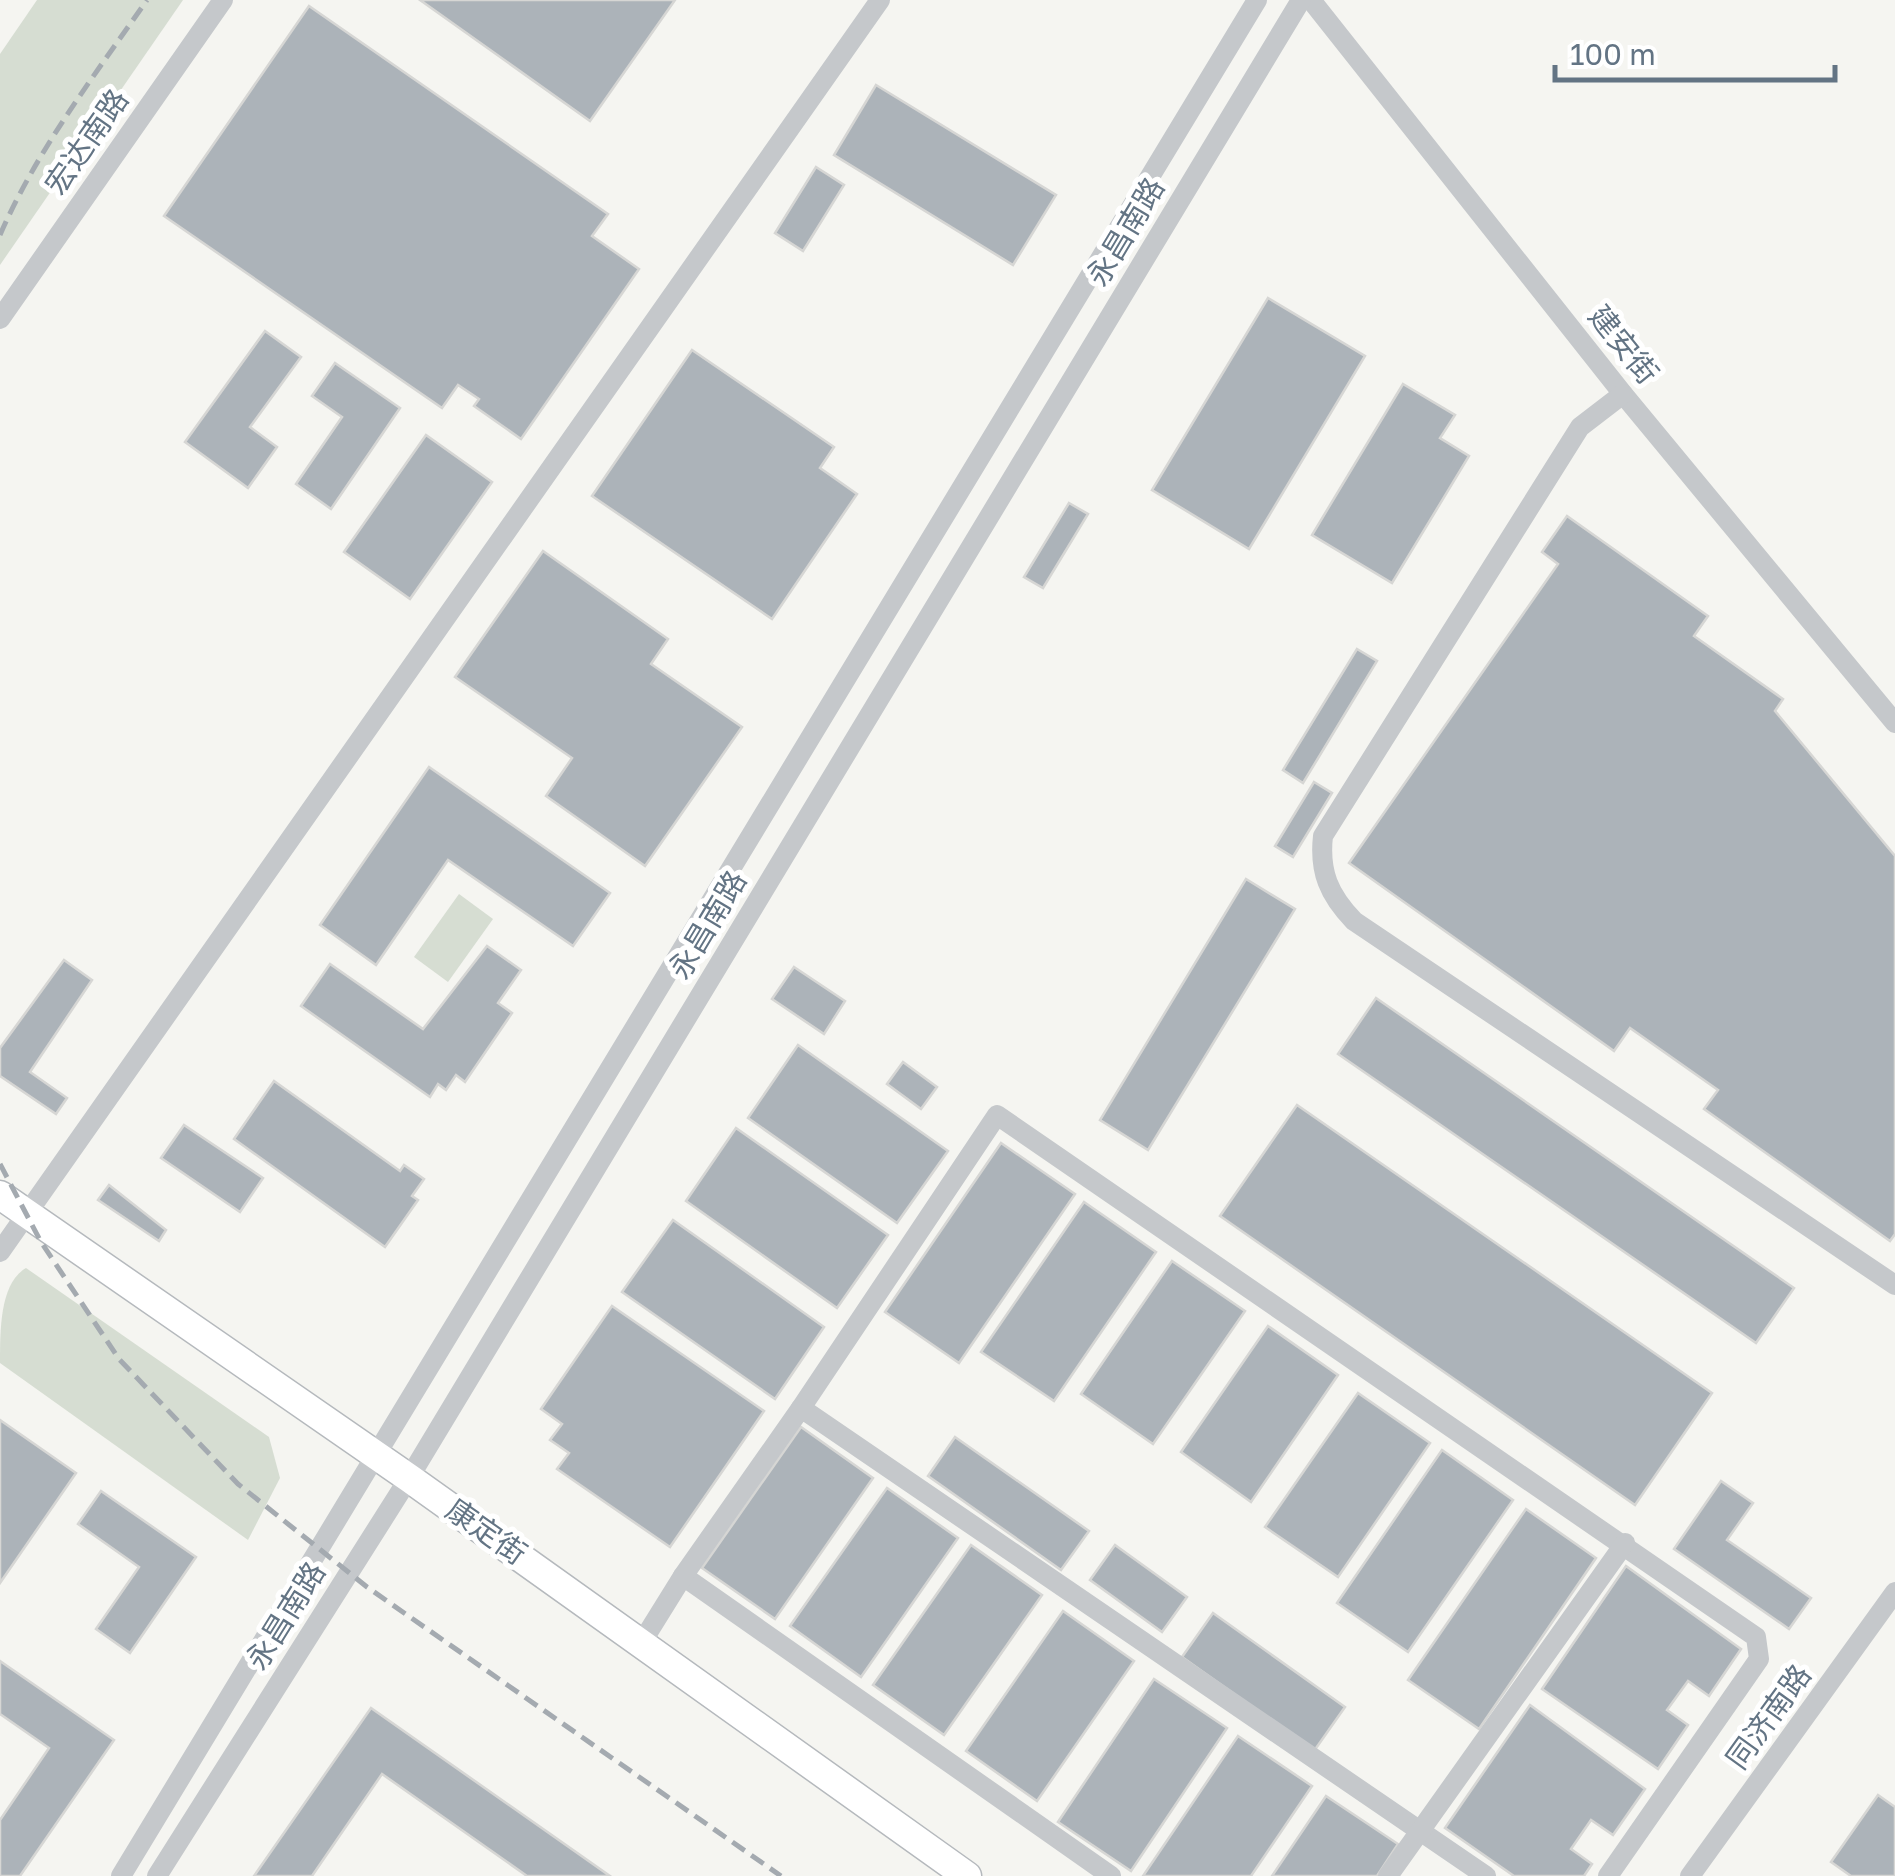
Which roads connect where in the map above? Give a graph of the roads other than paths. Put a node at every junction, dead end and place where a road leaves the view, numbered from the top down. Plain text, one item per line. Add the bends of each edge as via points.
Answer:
1 (223, 0) edge
2 (880, 0) edge
3 (1257, 0) edge
4 (1301, 0) edge
5 (1311, 0) edge
6 (0, 319) edge
7 (1623, 394) junction
8 (1895, 723) edge
9 (0, 1195) edge
10 (27, 1214) junction
11 (0, 1252) edge
12 (1895, 1285) edge
13 (801, 1408) junction
14 (372, 1455) junction
15 (409, 1478) junction
16 (1625, 1543) junction
17 (683, 1576) junction
18 (1895, 1592) edge
19 (642, 1642) junction
20 (1419, 1831) junction
21 (121, 1876) edge
22 (157, 1876) edge
23 (966, 1876) edge
24 (1111, 1876) edge
25 (1388, 1876) edge
26 (1486, 1876) edge
27 (1608, 1876) edge
28 (1690, 1876) edge

1 - 6 street, 宏达南路
2 - 10 street
3 - 14 street, 永昌南路
4 - 15 street, 永昌南路
5 - 7 street, 建安街
7 - 8 street, 建安街
7 - 12 street via 1580,427 1323,836 1320,864 1336,902 1354,921
9 - 10 main road, 康定街
10 - 11 street
10 - 14 main road, 康定街
13 - 16 street via 997,1115
13 - 17 street
13 - 20 street
14 - 15 main road, 康定街
14 - 21 street, 永昌南路
15 - 19 main road, 康定街
15 - 22 street, 永昌南路
16 - 20 street
16 - 27 street via 1756,1638 1760,1659
17 - 19 street
17 - 24 street
18 - 28 street, 同济南路
19 - 23 main road, 康定街
20 - 25 street
20 - 26 street

